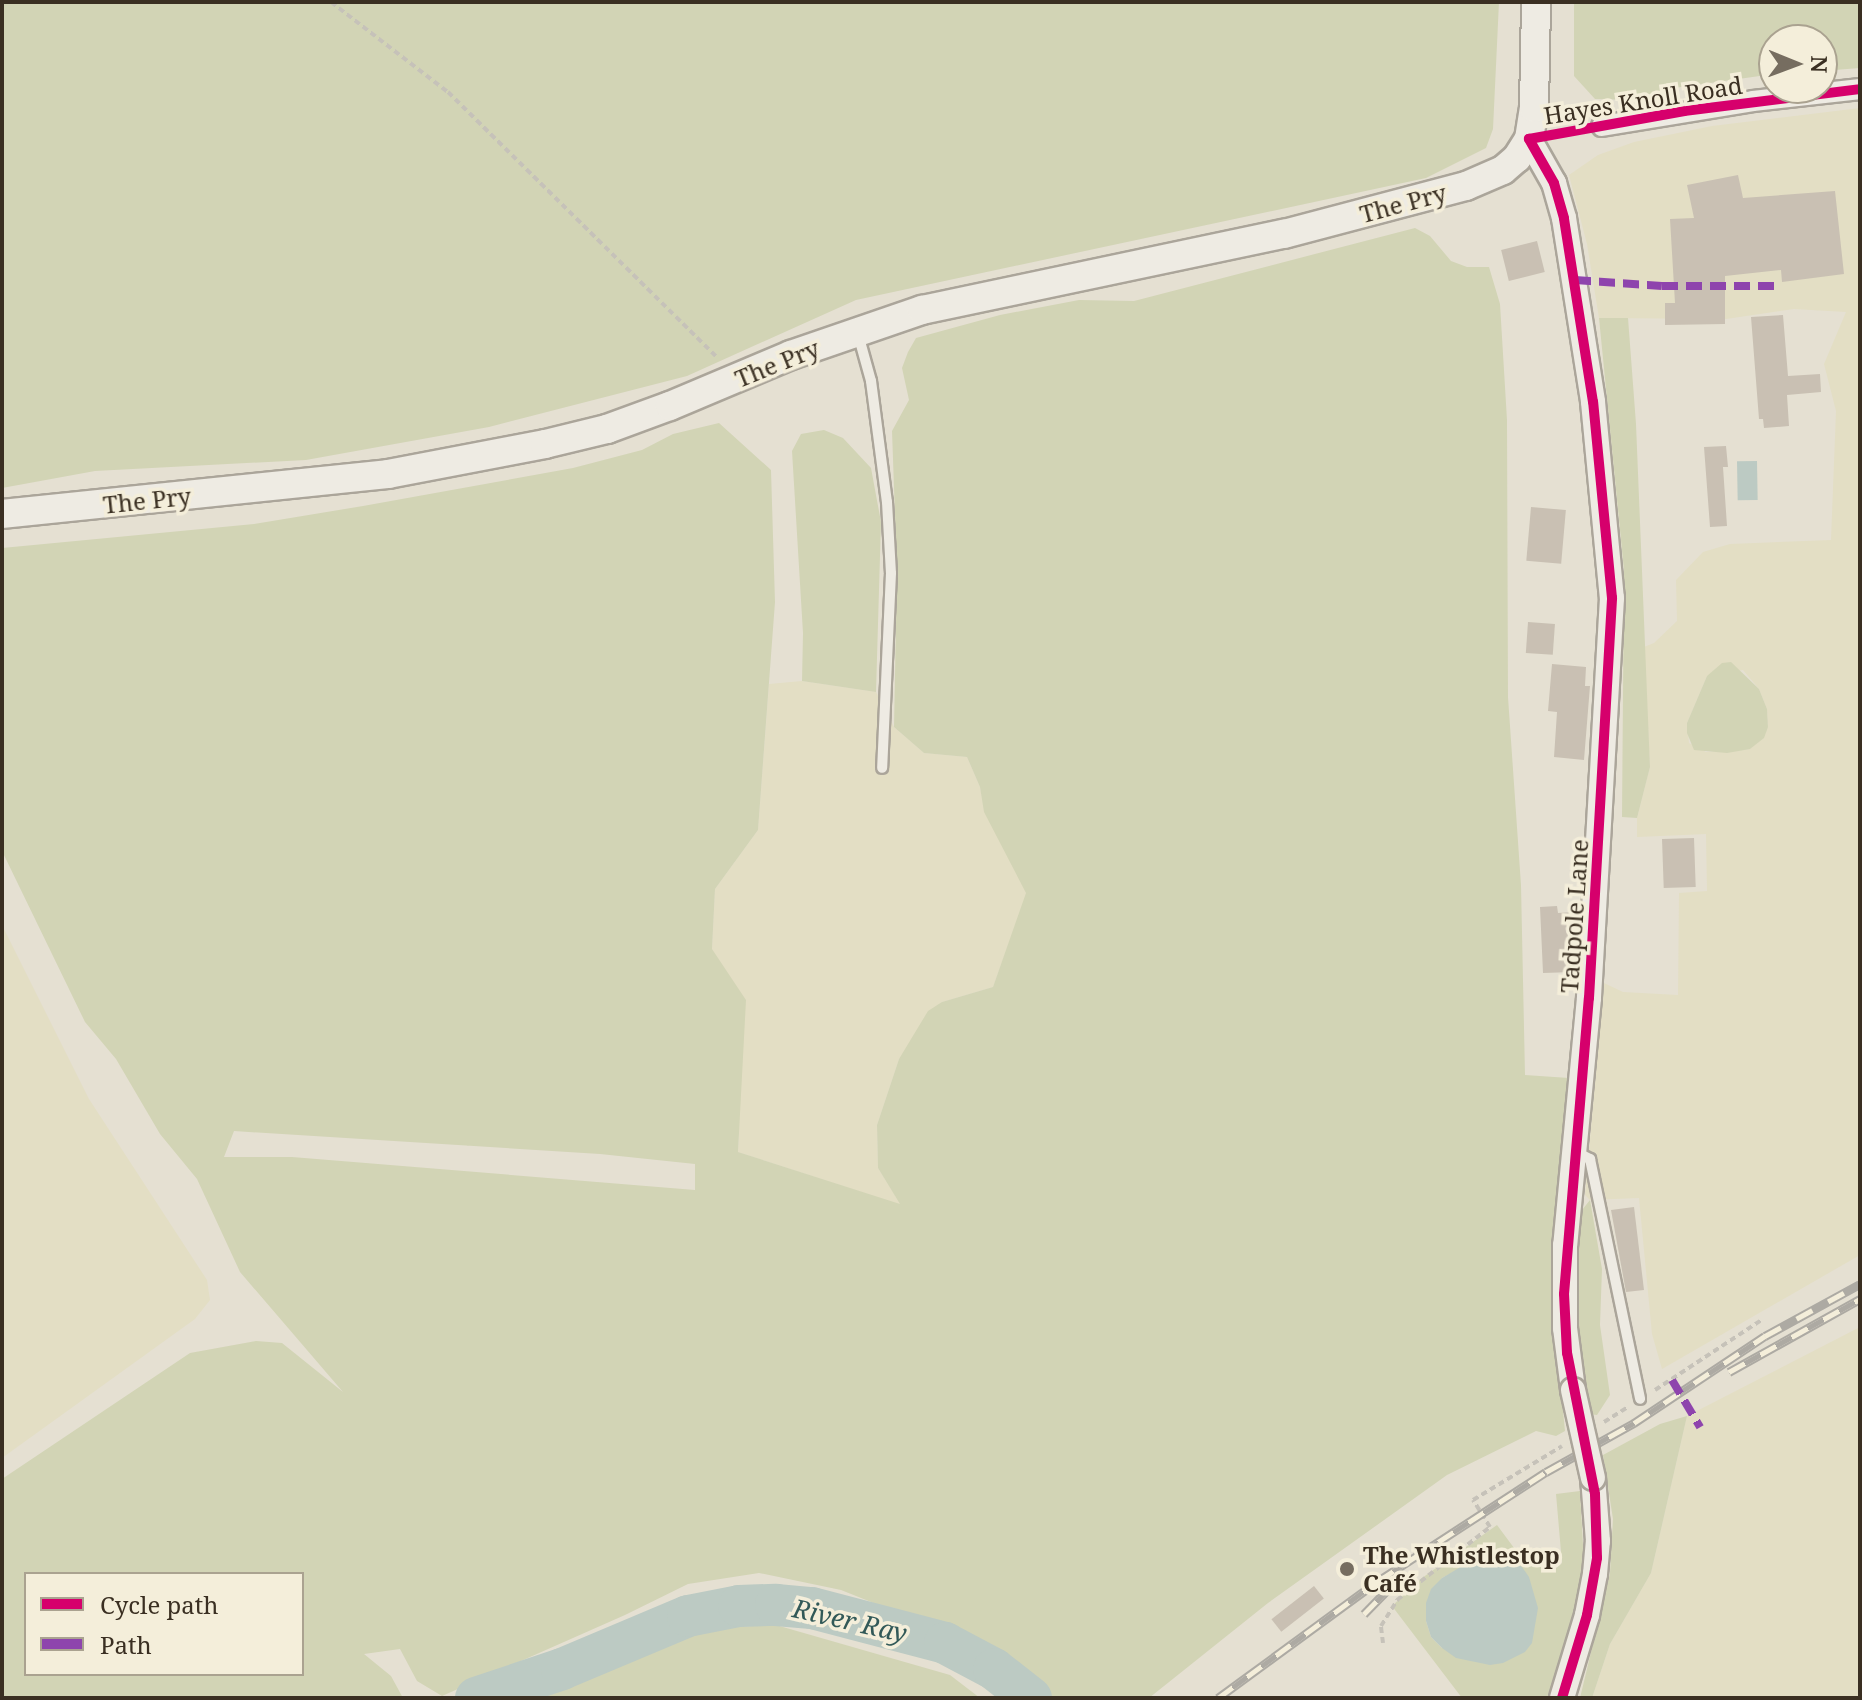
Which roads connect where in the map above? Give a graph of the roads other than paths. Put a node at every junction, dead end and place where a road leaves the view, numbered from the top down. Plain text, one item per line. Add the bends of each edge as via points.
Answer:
1 (1536, 2) edge
2 (1860, 89) edge
3 (1602, 126) dead end
4 (1529, 139) junction
5 (858, 332) junction
6 (2, 514) edge
7 (882, 768) dead end
8 (1574, 1151) junction
9 (1640, 1399) road end
10 (1562, 1698) edge

1 - 4 main road
2 - 3 street, Hayes Knoll Road
4 - 5 main road, The Pry via 1503,170 1403,205 981,296
4 - 8 street, Tadpole Lane via 1554,183 1567,234 1593,402 1612,598 1589,998
5 - 6 main road, The Pry via 607,429 469,460
5 - 7 lane via 881,441 891,573
8 - 9 lane via 1590,1159
8 - 10 street, Tadpole Lane, bridge via 1564,1294 1573,1390 1597,1510 1596,1566

